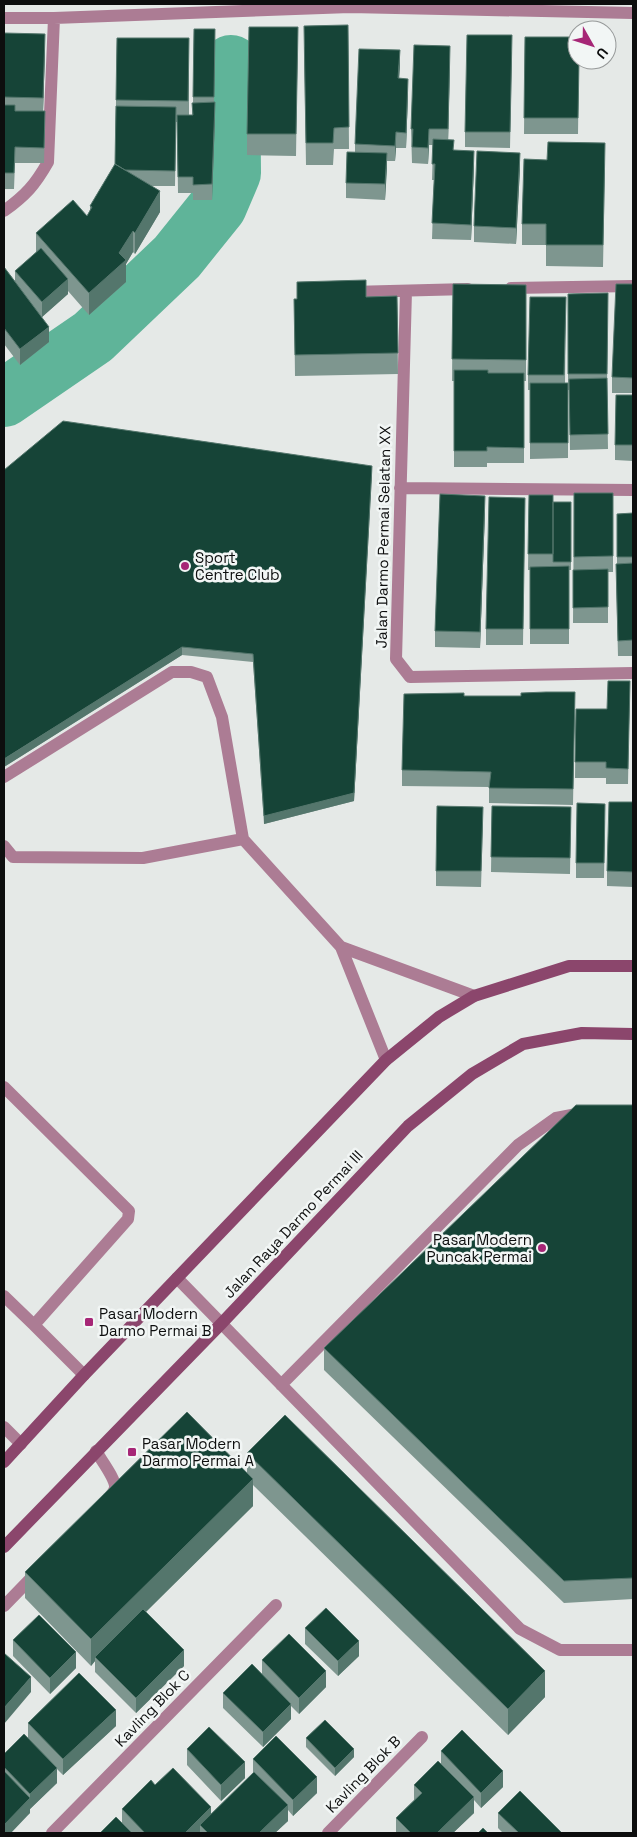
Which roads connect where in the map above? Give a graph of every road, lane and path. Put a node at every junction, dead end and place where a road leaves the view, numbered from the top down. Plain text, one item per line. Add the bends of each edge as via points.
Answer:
1 (350, 5) edge
2 (633, 13) edge
3 (4, 18) edge
4 (54, 18) junction
5 (4, 211) edge
6 (633, 286) edge
7 (406, 291) junction
8 (341, 292) edge
9 (400, 488) junction
10 (633, 490) edge
11 (633, 673) edge
12 (4, 776) edge
13 (243, 839) junction
14 (4, 846) edge
15 (341, 948) junction
16 (633, 966) edge
17 (474, 996) junction
18 (633, 1034) edge
19 (386, 1060) junction
20 (4, 1087) edge
21 (595, 1111) edge
22 (177, 1278) junction
23 (4, 1296) edge
24 (221, 1324) junction
25 (34, 1325) junction
26 (84, 1375) junction
27 (281, 1385) junction
28 (4, 1428) edge
29 (21, 1444) junction
30 (96, 1451) junction
31 (4, 1462) edge
32 (99, 1507) edge
33 (4, 1547) edge
34 (45, 1564) edge
35 (276, 1605) dead end
36 (4, 1606) edge
37 (633, 1650) edge
38 (422, 1737) dead end
39 (52, 1833) edge
40 (328, 1833) edge

1 - 2 street
1 - 4 street
3 - 4 street
4 - 5 street via 48,162 23,197
6 - 7 street
7 - 8 street
7 - 9 street, Jalan Darmo Permai Selatan XX
9 - 10 street
9 - 11 street, Jalan Darmo Permai Selatan XX via 396,659 410,676
12 - 13 street via 172,672 191,672 207,677 222,717
13 - 14 street via 143,858 13,857
13 - 15 street
15 - 17 street
15 - 19 street
16 - 17 main road via 569,966
17 - 19 main road via 439,1017
18 - 24 main road, Jalan Raya Darmo Permai III via 582,1033 523,1044 472,1074 408,1126
19 - 22 main road
20 - 25 street via 129,1211 128,1219
21 - 27 street via 556,1118 518,1145
22 - 24 street
22 - 26 main road
23 - 25 street
24 - 27 street
24 - 30 main road, Jalan Raya Darmo Permai III
25 - 26 street
26 - 29 main road
27 - 37 street via 520,1629 560,1650
28 - 29 street
29 - 31 main road
30 - 32 street via 115,1487
30 - 33 main road, Jalan Raya Darmo Permai III
34 - 36 street
35 - 39 street, Kavling Blok C
38 - 40 street, Kavling Blok B

